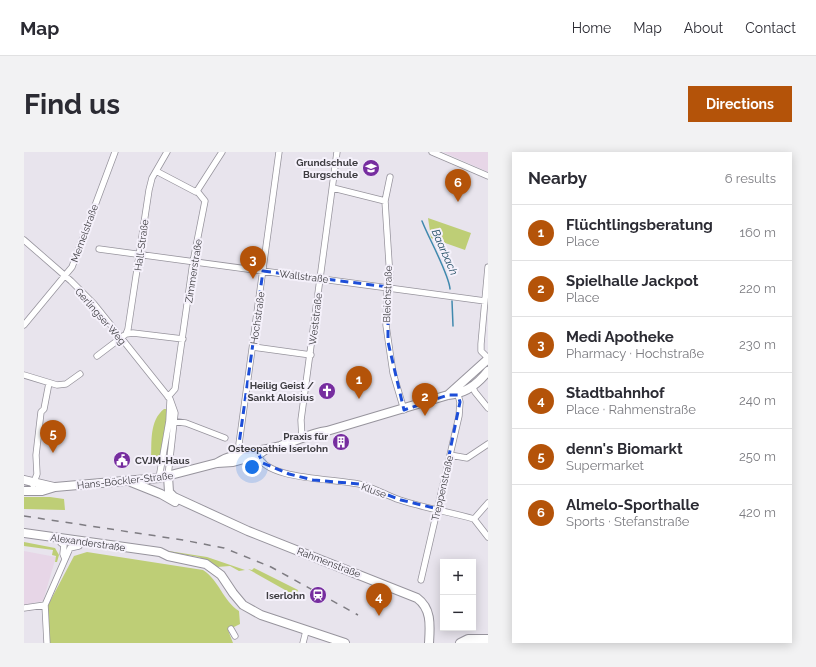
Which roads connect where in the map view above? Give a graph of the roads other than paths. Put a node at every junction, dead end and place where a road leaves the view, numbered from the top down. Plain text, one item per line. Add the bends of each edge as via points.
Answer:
1 (114, 152) edge
2 (167, 152) edge
3 (222, 152) edge
4 (279, 152) edge
5 (337, 152) edge
6 (432, 152) edge
7 (156, 171) junction
8 (488, 176) edge
9 (390, 177) dead end
10 (333, 188) junction
11 (196, 192) dead end
12 (385, 201) junction
13 (24, 240) edge
14 (99, 249) dead end
15 (140, 255) junction
16 (193, 262) junction
17 (488, 267) edge
18 (263, 271) junction
19 (65, 276) junction
20 (321, 278) junction
21 (388, 287) junction
22 (485, 301) junction
23 (24, 325) edge
24 (123, 336) junction
25 (183, 339) junction
26 (253, 348) junction
27 (311, 355) junction
28 (97, 356) dead end
29 (488, 359) edge
30 (488, 364) edge
31 (488, 371) edge
32 (80, 374) dead end
33 (24, 375) edge
34 (49, 383) junction
35 (474, 385) junction
36 (448, 395) junction
37 (458, 395) junction
38 (169, 398) junction
39 (488, 408) edge
40 (404, 410) junction
41 (172, 422) junction
42 (225, 438) dead end
43 (302, 439) junction
44 (488, 444) edge
45 (265, 450) junction
46 (258, 455) junction
47 (450, 455) junction
48 (242, 456) junction
49 (168, 476) junction
50 (159, 478) junction
51 (24, 480) edge
52 (128, 482) junction
53 (28, 486) edge
54 (55, 487) junction
55 (165, 497) junction
56 (488, 503) edge
57 (438, 509) junction
58 (208, 513) junction
59 (474, 519) junction
60 (24, 533) edge
61 (488, 537) edge
62 (24, 538) edge
63 (68, 544) junction
64 (168, 556) junction
65 (421, 580) dead end
66 (45, 605) junction
67 (24, 608) edge
68 (429, 628) junction
69 (231, 629) dead end
70 (306, 631) junction
71 (234, 636) dead end
72 (488, 639) edge
73 (47, 643) edge
74 (303, 643) edge
75 (345, 643) edge
76 (425, 643) edge
77 (429, 643) edge
78 (460, 643) edge

1 - 19 street, Memelstraße via 72,267
2 - 7 street, Hall-Straße
3 - 16 street, Zimmerstraße via 197,191 204,201
4 - 18 street, Hochstraße
5 - 10 street, Weststraße
6 - 8 street
7 - 11 street
7 - 15 street, Hall-Straße via 149,190
9 - 12 street, Bleichstraße
10 - 12 street
10 - 20 street, Weststraße
12 - 21 street, Bleichstraße via 390,278
13 - 19 street, Gerlingser Weg
14 - 15 street, Wallstraße
15 - 16 street, Wallstraße
15 - 24 street, Hall-Straße via 128,329
16 - 18 street, Wallstraße
16 - 25 street, Zimmerstraße
17 - 22 street
18 - 20 street, Wallstraße
18 - 26 street, Hochstraße
19 - 23 street, Memelstraße
19 - 24 street, Gerlingser Weg
20 - 21 street, Wallstraße
20 - 27 street, Weststraße
21 - 22 street, Wallstraße
21 - 40 street, Bleichstraße via 388,342
22 - 29 street via 481,351
24 - 25 street via 133,332
24 - 28 street
24 - 38 street, Gerlingser Weg
25 - 38 street, Zimmerstraße via 175,389
26 - 27 street
26 - 48 street, Hochstraße via 239,444
27 - 43 street, Weststraße via 302,420
29 - 36 main road, Hans-Böckler-Straße
30 - 35 street
31 - 35 main road
32 - 34 street via 66,384
33 - 34 street
34 - 53 street via 44,409 41,412 36,455 37,474
35 - 37 main road
35 - 39 street via 475,392
36 - 37 main road, Hans-Böckler-Straße
36 - 40 main road, Hans-Böckler-Straße
37 - 47 street, Treppenstraße via 460,402
38 - 41 street
40 - 43 main road, Hans-Böckler-Straße via 316,432
41 - 42 street via 186,423
41 - 49 street
41 - 50 street
43 - 45 main road, Hans-Böckler-Straße
44 - 47 street via 467,458
45 - 46 main road, Hans-Böckler-Straße
45 - 48 main road, Hans-Böckler-Straße via 256,449
46 - 48 main road, Hans-Böckler-Straße
46 - 57 street, Kluse via 263,463 289,474 313,480 359,484 401,500
47 - 57 street, Treppenstraße
48 - 49 main road, Hans-Böckler-Straße
49 - 50 main road, Hans-Böckler-Straße
49 - 58 main road, Rahmenstraße via 169,492 174,497
50 - 52 main road, Hans-Böckler-Straße
50 - 55 main road via 160,488
51 - 53 main road, Hans-Böckler-Straße
52 - 54 main road, Hans-Böckler-Straße
52 - 55 main road, Rahmenstraße
53 - 54 main road, Hans-Böckler-Straße
53 - 54 main road, Hans-Böckler-Straße via 42,491
55 - 58 main road, Rahmenstraße via 186,507
56 - 59 street
57 - 59 street, Kluse
57 - 65 street, Treppenstraße
58 - 68 main road, Rahmenstraße via 413,596 426,607
59 - 61 street
60 - 63 main road, Alexanderstraße
62 - 63 main road, Alexanderstraße
63 - 64 main road, Alexanderstraße
63 - 64 main road, Alexanderstraße via 152,551
63 - 66 street via 63,554 65,559
64 - 70 main road, Alexanderstraße via 206,564 216,572 217,579 229,597 244,611 269,623
66 - 67 street
66 - 73 street
68 - 76 main road, Rahmenstraße
68 - 77 main road, Rahmenstraße
69 - 71 street
70 - 74 street
70 - 75 main road, Alexanderstraße
72 - 78 main road via 468,639

